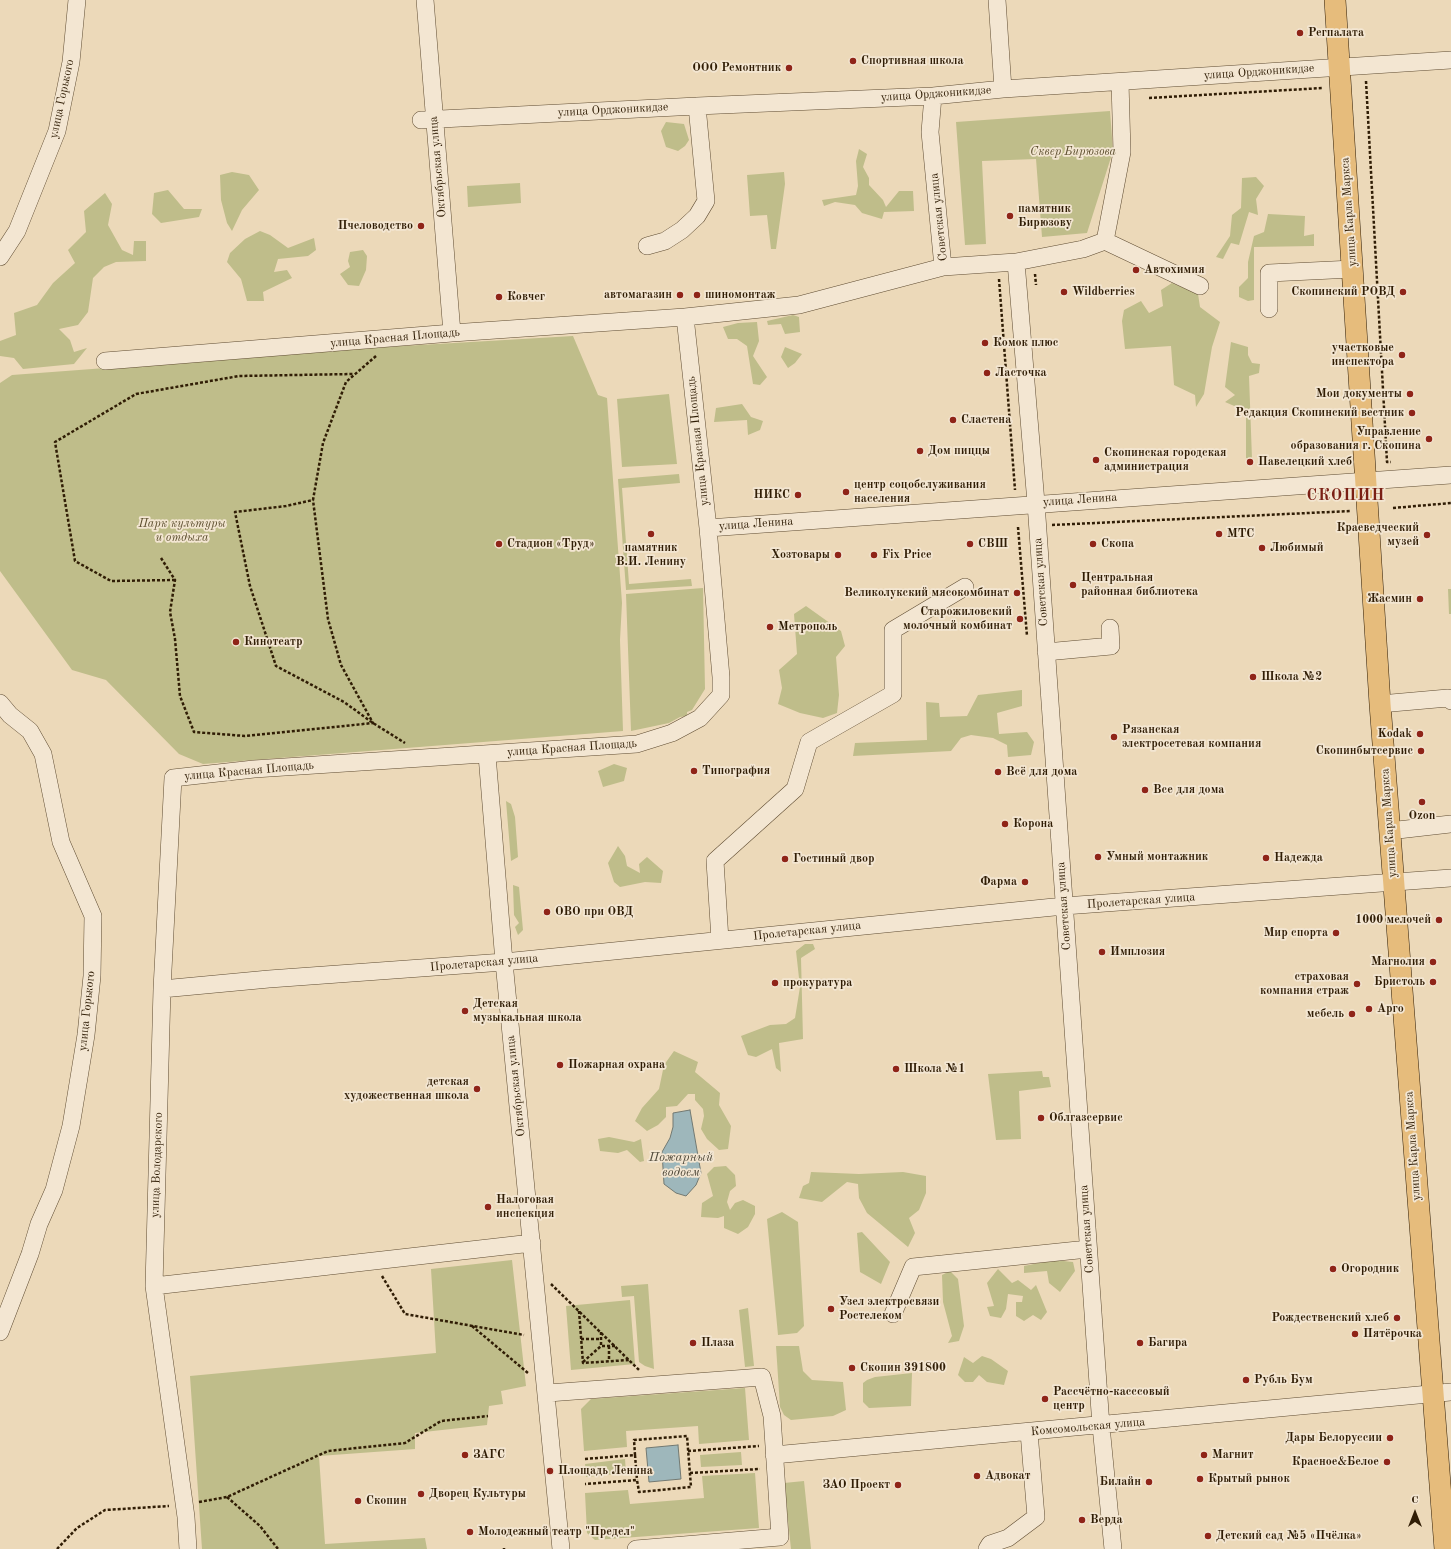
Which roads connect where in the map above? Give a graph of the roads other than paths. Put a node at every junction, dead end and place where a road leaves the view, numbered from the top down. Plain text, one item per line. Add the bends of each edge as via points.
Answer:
1 (77, 0) edge
2 (425, 0) edge
3 (997, 0) edge
4 (1335, 0) edge
5 (1451, 60) edge
6 (1339, 67) junction
7 (1120, 82) junction
8 (1002, 89) junction
9 (933, 96) junction
10 (697, 106) junction
11 (427, 120) junction
12 (1105, 241) junction
13 (647, 246) dead end
14 (0, 258) edge
15 (1016, 262) junction
16 (943, 267) junction
17 (1353, 269) junction
18 (1200, 286) dead end
19 (1269, 309) dead end
20 (685, 318) junction
21 (452, 333) junction
22 (105, 361) dead end
23 (1451, 475) edge
24 (1365, 480) junction
25 (1036, 503) junction
26 (708, 528) junction
27 (965, 587) dead end
28 (1110, 628) dead end
29 (1046, 652) junction
30 (1451, 701) edge
31 (0, 703) edge
32 (1380, 704) junction
33 (487, 755) junction
34 (173, 778) joint
35 (1451, 824) edge
36 (1390, 831) junction
37 (1451, 878) edge
38 (1393, 882) junction
39 (1064, 906) junction
40 (720, 940) junction
41 (504, 962) junction
42 (162, 989) junction
43 (532, 1243) junction
44 (1088, 1249) junction
45 (154, 1286) junction
46 (893, 1314) dead end
47 (0, 1332) edge
48 (547, 1391) junction
49 (1442, 1393) edge
50 (1101, 1426) junction
51 (1029, 1432) junction
52 (774, 1456) junction
53 (781, 1543) edge
54 (188, 1549) edge
55 (561, 1549) edge
56 (636, 1549) edge
57 (987, 1549) edge
58 (1113, 1549) edge
59 (1445, 1549) edge

1 - 14 street, улица Горького via 71,62 58,131 17,230
2 - 11 street, Октябрьская улица
3 - 8 street
4 - 6 main road, улица Карла Маркса
5 - 6 street, улица Орджоникидзе
6 - 7 street, улица Орджоникидзе
6 - 17 main road, улица Карла Маркса
7 - 8 street, улица Орджоникидзе
7 - 12 street via 1122,152
8 - 9 street, улица Орджоникидзе
9 - 10 street, улица Орджоникидзе
9 - 16 street, Советская улица via 930,132
10 - 11 street, улица Орджоникидзе
10 - 13 street via 706,201 697,216 682,230 665,241
11 - 21 street, Октябрьская улица
12 - 15 street, Советская улица via 1083,249
12 - 18 street
15 - 16 street, Советская улица
15 - 25 street, Советская улица
16 - 20 street, улица Красная Площадь via 799,305
17 - 19 street via 1269,273
17 - 24 main road, улица Карла Маркса
20 - 21 street, улица Красная Площадь
20 - 26 street, улица Красная Площадь
21 - 22 street, улица Красная Площадь
23 - 24 street, улица Ленина
24 - 25 street, улица Ленина
24 - 32 main road, улица Карла Маркса
25 - 26 street, улица Ленина
25 - 29 street, Советская улица
26 - 33 street, улица Красная Площадь via 721,695 700,718 672,733 637,744
27 - 40 street via 893,630 893,694 809,742 795,789 715,861
28 - 29 street via 1111,646
29 - 39 street, Советская улица
30 - 32 street via 1448,698
31 - 47 street, улица Горького via 30,731 43,754 61,842 93,916 92,976 87,1027 71,1126 54,1190
32 - 36 main road, улица Карла Маркса
33 - 34 street, улица Красная Площадь via 254,769
33 - 41 street, Октябрьская улица
34 - 42 street, улица Володарского
35 - 36 street
36 - 38 main road, улица Карла Маркса
37 - 38 street, Пролетарская улица
38 - 39 street, Пролетарская улица
38 - 49 main road, улица Карла Маркса
39 - 40 street, Пролетарская улица
39 - 44 street, Советская улица
40 - 41 street, Пролетарская улица
41 - 42 street, Пролетарская улица
41 - 43 street, Октябрьская улица
42 - 45 street, улица Володарского
43 - 45 street
43 - 48 street, Октябрьская улица
44 - 46 street via 913,1267
44 - 50 street, Советская улица
45 - 54 street, улица Володарского
48 - 52 street via 762,1378 772,1416
48 - 55 street, Октябрьская улица
49 - 50 street, Комсомольская улица
49 - 59 main road, улица Карла Маркса
50 - 51 street, Комсомольская улица
50 - 58 street, Советская улица
51 - 52 street, Комсомольская улица
51 - 57 street via 1036,1516 1008,1538 990,1544
52 - 53 street
53 - 56 street

